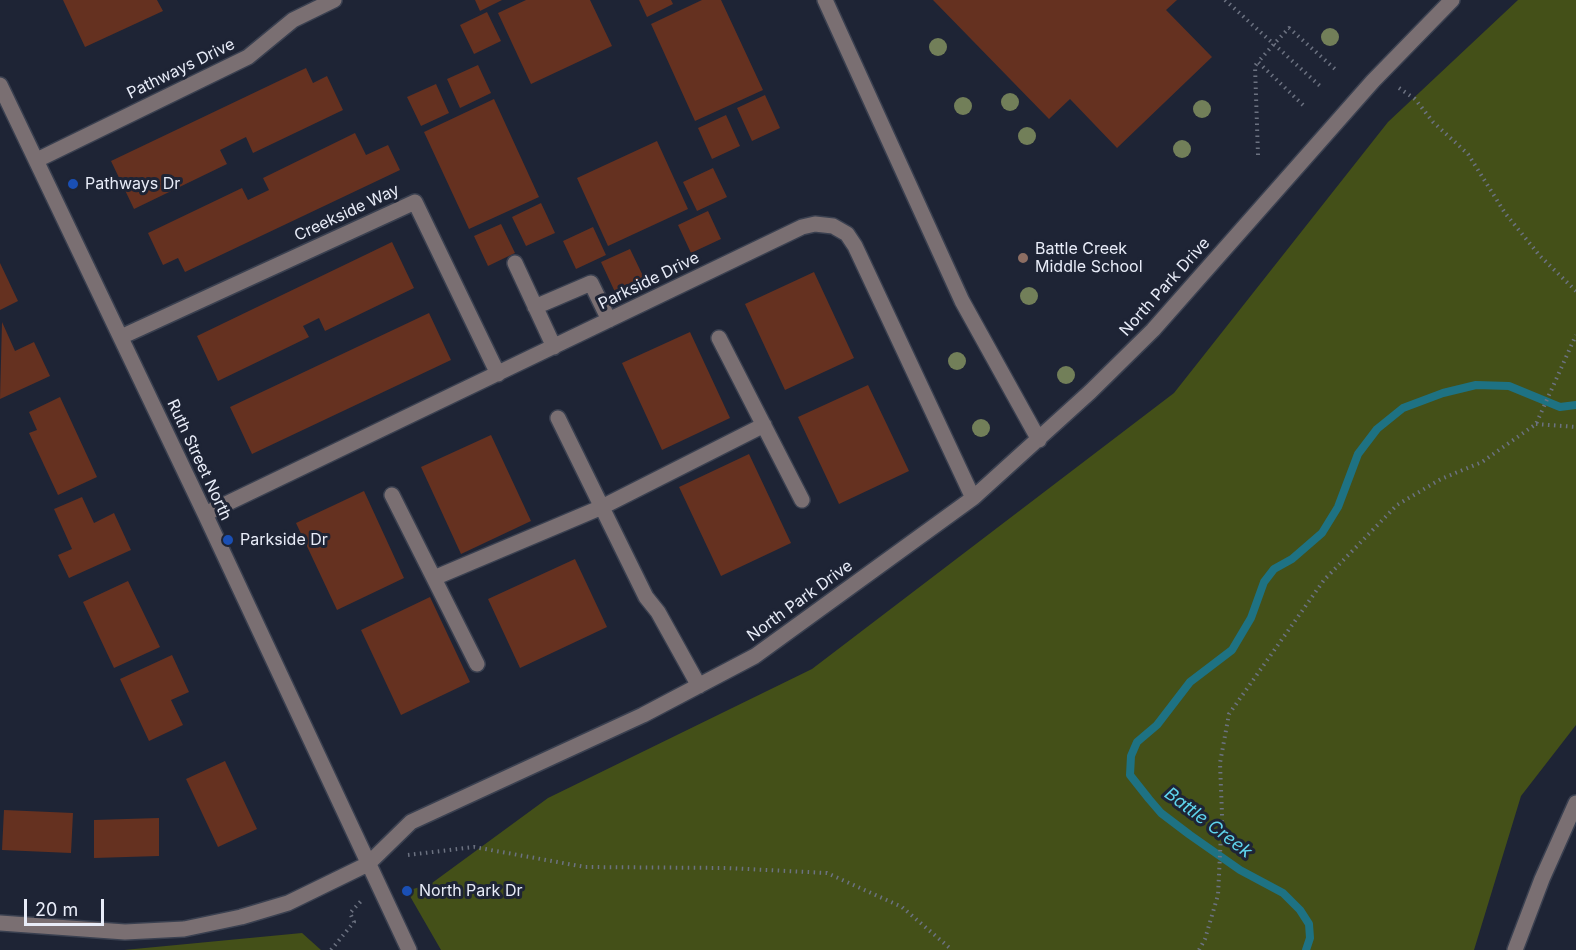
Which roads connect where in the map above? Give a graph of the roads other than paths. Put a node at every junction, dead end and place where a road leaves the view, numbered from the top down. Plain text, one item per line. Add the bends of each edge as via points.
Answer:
1 (334, 0) edge
2 (825, 0) edge
3 (1452, 0) edge
4 (0, 85) edge
5 (37, 160) junction
6 (515, 263) dead end
7 (535, 308) junction
8 (609, 320) junction
9 (121, 338) junction
10 (719, 338) dead end
11 (554, 347) junction
12 (498, 374) junction
13 (558, 418) dead end
14 (764, 425) junction
15 (1039, 440) junction
16 (392, 495) dead end
17 (973, 498) junction
18 (802, 500) dead end
19 (602, 507) junction
20 (205, 514) junction
21 (434, 578) junction
22 (477, 664) dead end
23 (699, 686) junction
24 (1576, 803) edge
25 (368, 864) junction
26 (0, 923) edge
27 (409, 950) edge
28 (1515, 950) edge

1 - 5 street, Pathways Drive via 293,20 248,57
2 - 15 street via 962,301
3 - 15 street, North Park Drive via 1373,81 1153,330
4 - 5 street, Ruth Street North
5 - 9 street, Ruth Street North
6 - 7 street
7 - 8 street via 591,283
7 - 11 street
8 - 11 street, Parkside Drive
8 - 17 street, Parkside Drive via 802,227 833,226 847,234 855,246
9 - 12 street, Creekside Way via 415,202
9 - 20 street, Ruth Street North
10 - 14 street
11 - 12 street, Parkside Drive
12 - 20 street, Parkside Drive
13 - 19 street
14 - 18 street
14 - 19 street
15 - 17 street, North Park Drive
16 - 21 street
17 - 23 street, North Park Drive via 755,656
19 - 21 street
19 - 23 street via 646,597
20 - 25 street, Ruth Street North
21 - 22 street
23 - 25 street, North Park Drive via 411,822
24 - 28 street
25 - 26 street, North Park Drive via 288,903 184,928 125,932
25 - 27 street, Ruth Street North

